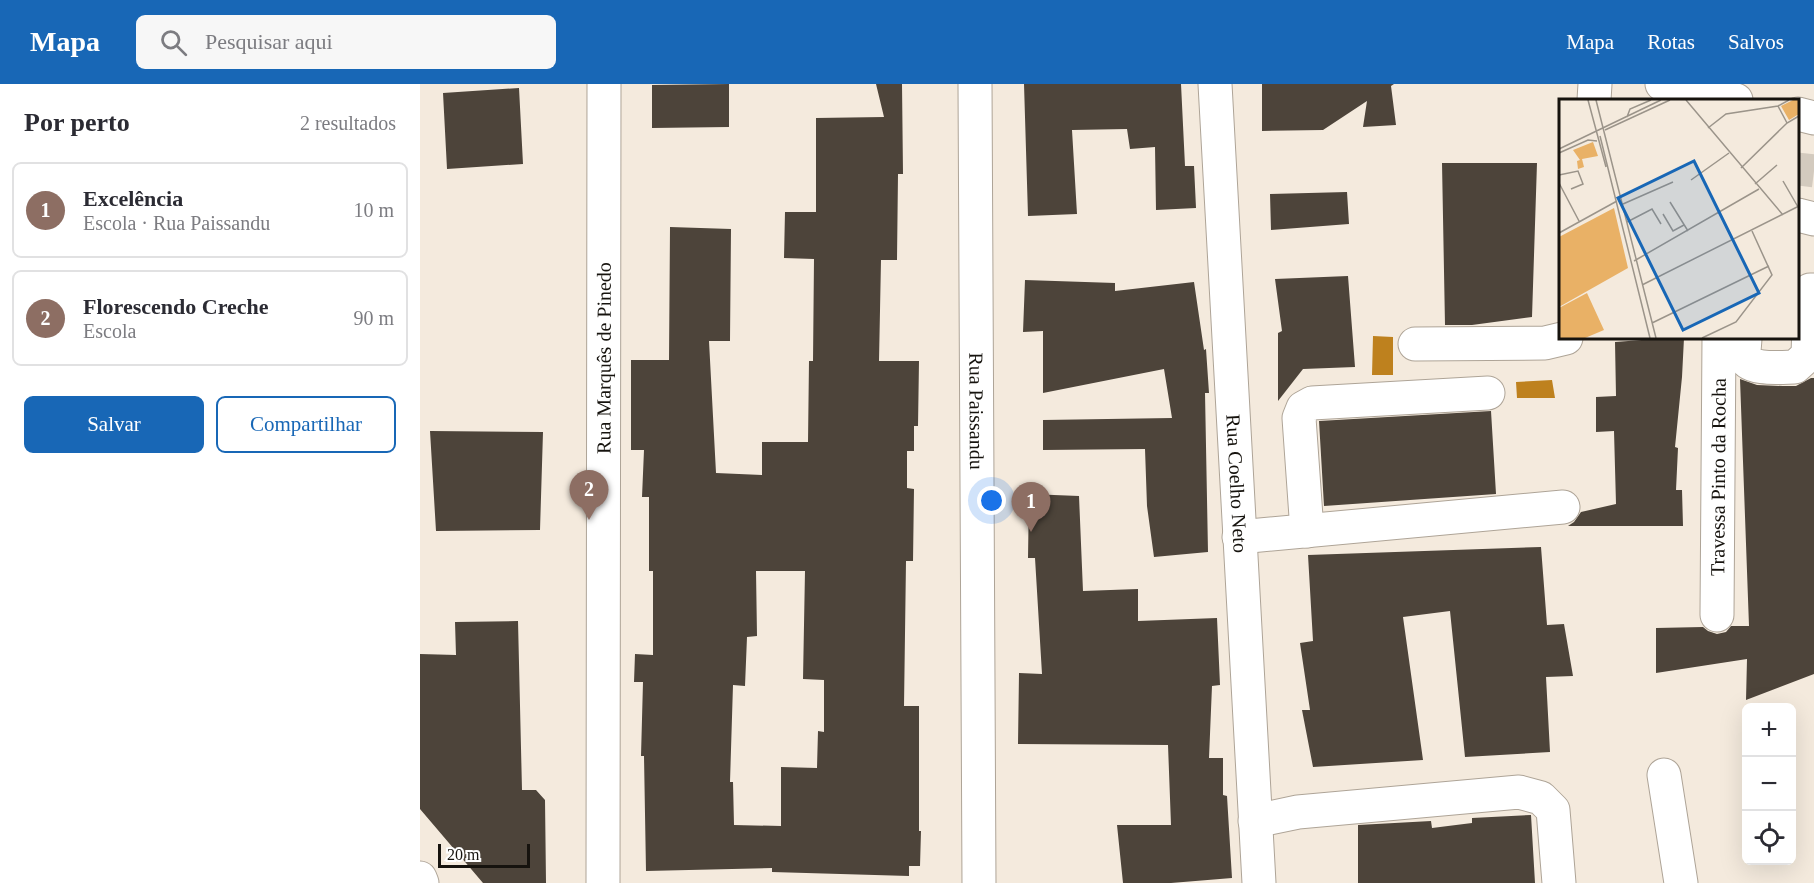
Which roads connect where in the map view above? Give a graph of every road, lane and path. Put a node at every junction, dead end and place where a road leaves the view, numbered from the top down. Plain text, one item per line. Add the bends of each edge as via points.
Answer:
1 (604, 84) edge
2 (975, 84) edge
3 (1215, 84) edge
4 (1574, 84) edge
5 (1595, 84) edge
6 (1662, 84) edge
7 (1575, 99) edge
8 (1594, 99) edge
9 (1731, 99) edge
10 (1799, 114) edge
11 (1814, 118) edge
12 (1799, 215) edge
13 (1814, 219) edge
14 (1807, 290) edge
15 (1562, 339) edge
16 (1719, 339) edge
17 (1744, 339) edge
18 (1415, 344) dead end
19 (1488, 393) dead end
20 (1563, 507) dead end
21 (1307, 531) junction
22 (1239, 537) junction
23 (1717, 615) dead end
24 (1664, 775) dead end
25 (1255, 821) junction
26 (420, 878) edge
27 (423, 883) edge
28 (603, 883) edge
29 (979, 883) edge
30 (1259, 883) edge
31 (1559, 883) edge
32 (1681, 883) edge

1 - 28 street, Rua Marquês de Pinedo
2 - 29 street, Rua Paissandu
3 - 22 street, Rua Coelho Neto
4 - 7 street
5 - 8 street
6 - 9 street
10 - 11 street
12 - 13 street
14 - 17 street via 1808,355 1795,367 1748,364
15 - 18 street via 1545,343
16 - 23 street, Travessa Pinto da Rocha
19 - 21 street via 1312,403 1303,408 1299,418
20 - 21 street
21 - 22 street
22 - 25 street, Rua Coelho Neto
24 - 32 street
25 - 30 street, Rua Coelho Neto
25 - 31 street via 1298,812 1519,792 1541,798 1554,810
26 - 27 street

